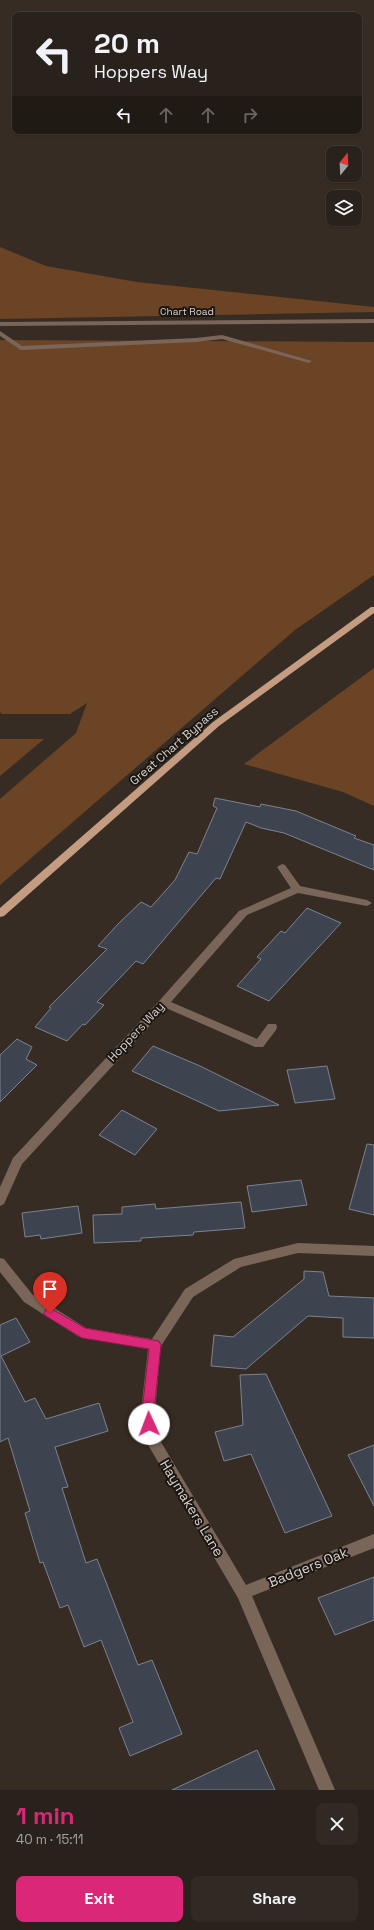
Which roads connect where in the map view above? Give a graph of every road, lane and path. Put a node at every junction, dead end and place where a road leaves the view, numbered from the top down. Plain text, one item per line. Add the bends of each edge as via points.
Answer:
1 (374, 321) edge
2 (1, 324) edge
3 (0, 332) edge
4 (309, 361) dead end
5 (374, 609) edge
6 (282, 868) dead end
7 (297, 889) junction
8 (367, 904) dead end
9 (0, 914) edge
10 (164, 1003) junction
11 (272, 1027) dead end
12 (0, 1201) edge
13 (374, 1251) edge
14 (0, 1263) edge
15 (155, 1345) junction
16 (374, 1541) edge
17 (243, 1593) junction
18 (327, 1790) edge

1 - 2 street, Chart Road
2 - 3 street
3 - 4 street via 21,348 222,337
5 - 9 main road, Great Chart Bypass via 216,724
6 - 7 street
7 - 8 street
7 - 10 street, Hoppers Way via 243,913
10 - 11 street via 259,1044
10 - 12 street, Hoppers Way via 17,1161
13 - 15 street, Haymakers Lane via 298,1248 238,1263 189,1293
14 - 15 street via 28,1298 82,1333
15 - 17 street, Haymakers Lane via 148,1411 151,1438
16 - 17 street, Badgers Oak
17 - 18 street, Haymakers Lane

